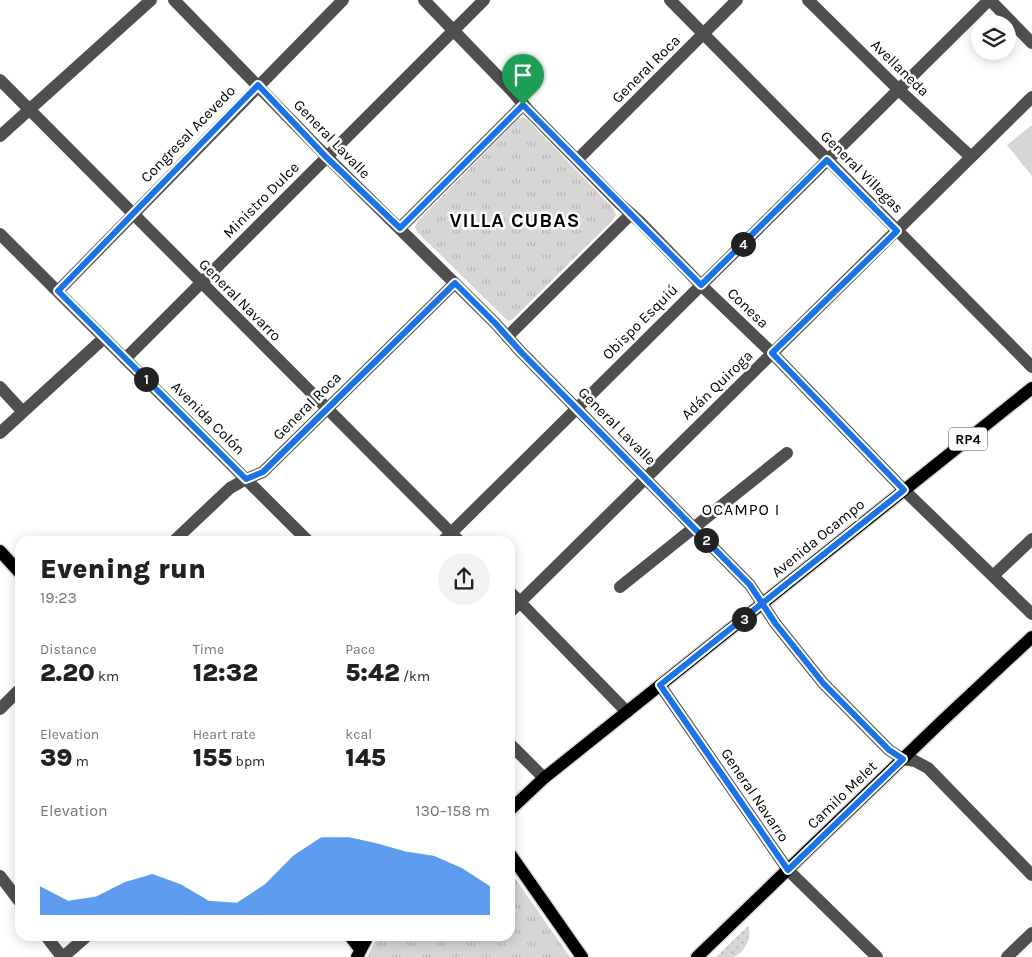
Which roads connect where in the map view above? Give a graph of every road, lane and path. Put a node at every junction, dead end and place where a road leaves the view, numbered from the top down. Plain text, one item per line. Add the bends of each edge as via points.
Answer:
1 (151, 0) edge
2 (174, 0) edge
3 (343, 0) edge
4 (424, 0) edge
5 (484, 0) edge
6 (670, 0) edge
7 (737, 0) edge
8 (808, 0) edge
9 (990, 0) edge
10 (454, 30) junction
11 (704, 34) junction
12 (1032, 42) edge
13 (0, 80) edge
14 (258, 85) junction
15 (899, 90) junction
16 (1032, 97) edge
17 (523, 105) junction
18 (29, 109) junction
19 (0, 136) edge
20 (326, 157) junction
21 (971, 158) junction
22 (577, 160) junction
23 (827, 160) junction
24 (631, 214) junction
25 (133, 215) junction
26 (400, 228) junction
27 (897, 231) junction
28 (0, 234) edge
29 (455, 283) junction
30 (201, 284) junction
31 (701, 285) junction
32 (58, 291) junction
33 (507, 337) junction
34 (104, 338) junction
35 (772, 353) junction
36 (125, 359) junction
37 (1032, 367) edge
38 (0, 387) edge
39 (1032, 388) edge
40 (576, 408) junction
41 (326, 410) junction
42 (23, 412) junction
43 (0, 433) edge
44 (787, 453) dead end
45 (645, 478) junction
46 (246, 479) junction
47 (904, 490) junction
48 (693, 527) junction
49 (179, 536) edge
50 (303, 536) edge
51 (448, 536) edge
52 (454, 536) edge
53 (1032, 538) edge
54 (0, 552) edge
55 (15, 568) edge
56 (992, 576) junction
57 (620, 587) dead end
58 (515, 597) edge
59 (520, 602) junction
60 (763, 604) junction
61 (515, 607) edge
62 (1032, 614) edge
63 (1032, 637) edge
64 (660, 685) junction
65 (15, 694) edge
66 (0, 709) edge
67 (627, 712) junction
68 (515, 749) edge
69 (903, 759) junction
70 (544, 778) junction
71 (515, 805) edge
72 (515, 861) edge
73 (788, 870) junction
74 (1032, 874) edge
75 (0, 876) edge
76 (15, 896) edge
77 (1032, 933) edge
78 (50, 941) edge
79 (81, 941) edge
80 (352, 941) edge
81 (365, 941) edge
82 (358, 953) edge
83 (63, 957) edge
84 (582, 957) edge
85 (698, 957) edge
86 (877, 957) edge
87 (1007, 957) edge

1 - 18 street
2 - 14 street, General Lavalle
3 - 14 street, Congresal Acevedo
4 - 10 street, Conesa
5 - 10 street, Ministro Dulce
6 - 11 street, General Villegas
7 - 11 street, General Roca
8 - 15 street, Avellaneda
9 - 12 street
9 - 15 street, Obispo Esquiú
10 - 17 street, Conesa
10 - 20 street, Ministro Dulce
11 - 22 street, General Roca
11 - 23 street, General Villegas
13 - 18 street, General Navarro
14 - 20 street, General Lavalle
14 - 25 street, Congresal Acevedo
15 - 21 street, Avellaneda
15 - 23 street, Obispo Esquiú
16 - 21 street, Adán Quiroga
17 - 22 street, Conesa
17 - 26 street
18 - 19 street
18 - 25 street, General Navarro
20 - 26 street, General Lavalle
20 - 30 street, Ministro Dulce
21 - 27 street, Adán Quiroga
22 - 24 street, Conesa
23 - 27 street, General Villegas
23 - 31 street, Obispo Esquiú
24 - 31 street, Conesa
24 - 33 street
25 - 30 street, General Navarro
25 - 32 street, Congresal Acevedo
26 - 29 street, General Lavalle
27 - 35 street, Adán Quiroga
27 - 37 street, General Villegas
28 - 32 street, Avenida Colón
29 - 33 street, General Lavalle
29 - 41 street, General Roca
30 - 36 street, Ministro Dulce
30 - 41 street, General Navarro
31 - 35 street, Conesa
31 - 40 street, Obispo Esquiú
32 - 34 street, Avenida Colón
33 - 40 street, General Lavalle
34 - 36 street, Avenida Colón
34 - 42 street
35 - 45 street, Adán Quiroga
35 - 47 street, Conesa
36 - 46 street, Avenida Colón
38 - 42 street
39 - 47 main road, Avenida Ocampo / RP4
40 - 45 street, General Lavalle
40 - 52 street, Obispo Esquiú
41 - 46 street, General Roca via 263,472
41 - 51 street, General Navarro
42 - 43 street
44 - 48 street
45 - 48 street, General Lavalle
45 - 59 street, Adán Quiroga
46 - 49 street, General Roca via 230,488
46 - 50 street, Avenida Colón
47 - 56 street, Conesa
47 - 60 main road, Avenida Ocampo / RP4
48 - 57 street
48 - 60 street, General Lavalle via 750,585
53 - 56 street
54 - 55 main road
56 - 62 street, Conesa
58 - 59 street
59 - 61 street, Adán Quiroga
59 - 67 street
60 - 64 main road, Avenida Ocampo / RP4
60 - 69 street, General Lavalle via 823,683 889,750
63 - 69 main road, Camilo Melet
64 - 67 main road, Avenida Ocampo / RP4
64 - 73 street, General Navarro
65 - 66 street
67 - 70 main road, Avenida Ocampo / RP4
68 - 70 street
69 - 73 main road, Camilo Melet
69 - 74 street, General Lavalle via 916,761 928,768
70 - 71 main road, Avenida Ocampo / RP4
72 - 84 main road
73 - 85 main road, Camilo Melet
73 - 86 street, General Navarro
75 - 76 street
77 - 87 street
78 - 83 street
79 - 83 street
80 - 82 main road
81 - 82 main road

